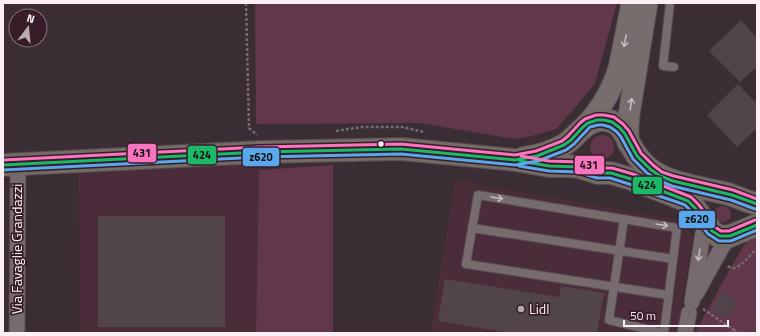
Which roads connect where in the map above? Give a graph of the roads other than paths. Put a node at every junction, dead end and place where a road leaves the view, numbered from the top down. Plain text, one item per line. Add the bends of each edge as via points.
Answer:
1 (632, 3) edge
2 (647, 3) edge
3 (670, 3) edge
4 (674, 67) dead end
5 (581, 130) junction
6 (627, 139) junction
7 (515, 160) junction
8 (10, 165) edge
9 (598, 172) junction
10 (732, 196) junction
11 (757, 204) edge
12 (702, 216) junction
13 (624, 219) junction
14 (757, 225) edge
15 (472, 228) junction
16 (734, 234) junction
17 (619, 251) junction
18 (673, 259) junction
19 (614, 287) junction
20 (668, 295) junction
21 (696, 310) road end
22 (17, 333) edge
23 (663, 333) edge
24 (685, 333) edge

1 -> 5 street via 616,78 602,106
6 -> 2 street
3 - 4 lane via 663,66
5 - 6 main road via 595,121 608,121 619,126
5 - 7 main road via 564,145 537,156
5 - 9 main road via 575,142 577,158 582,165
6 - 9 main road via 628,152 618,168
6 - 10 main road via 637,156 660,176
7 - 8 main road via 401,149 261,152
7 - 9 main road
8 - 22 street, Via Favaglie Grandazzi
9 - 12 main road via 625,177 679,197 693,205
10 - 11 main road
10 - 16 main road via 742,203 745,214 743,226
12 - 16 main road via 717,235
12 -> 16 street via 704,228 692,302 722,248
15 -> 13 lane via 478,195
13 - 17 lane
13 -> 18 lane via 677,228
14 - 16 main road
15 - 17 lane
15 - 19 lane via 466,264
17 - 18 lane
17 - 19 lane
18 - 20 lane
19 - 20 lane
19 - 23 lane via 609,320
20 - 23 lane
21 - 24 street

